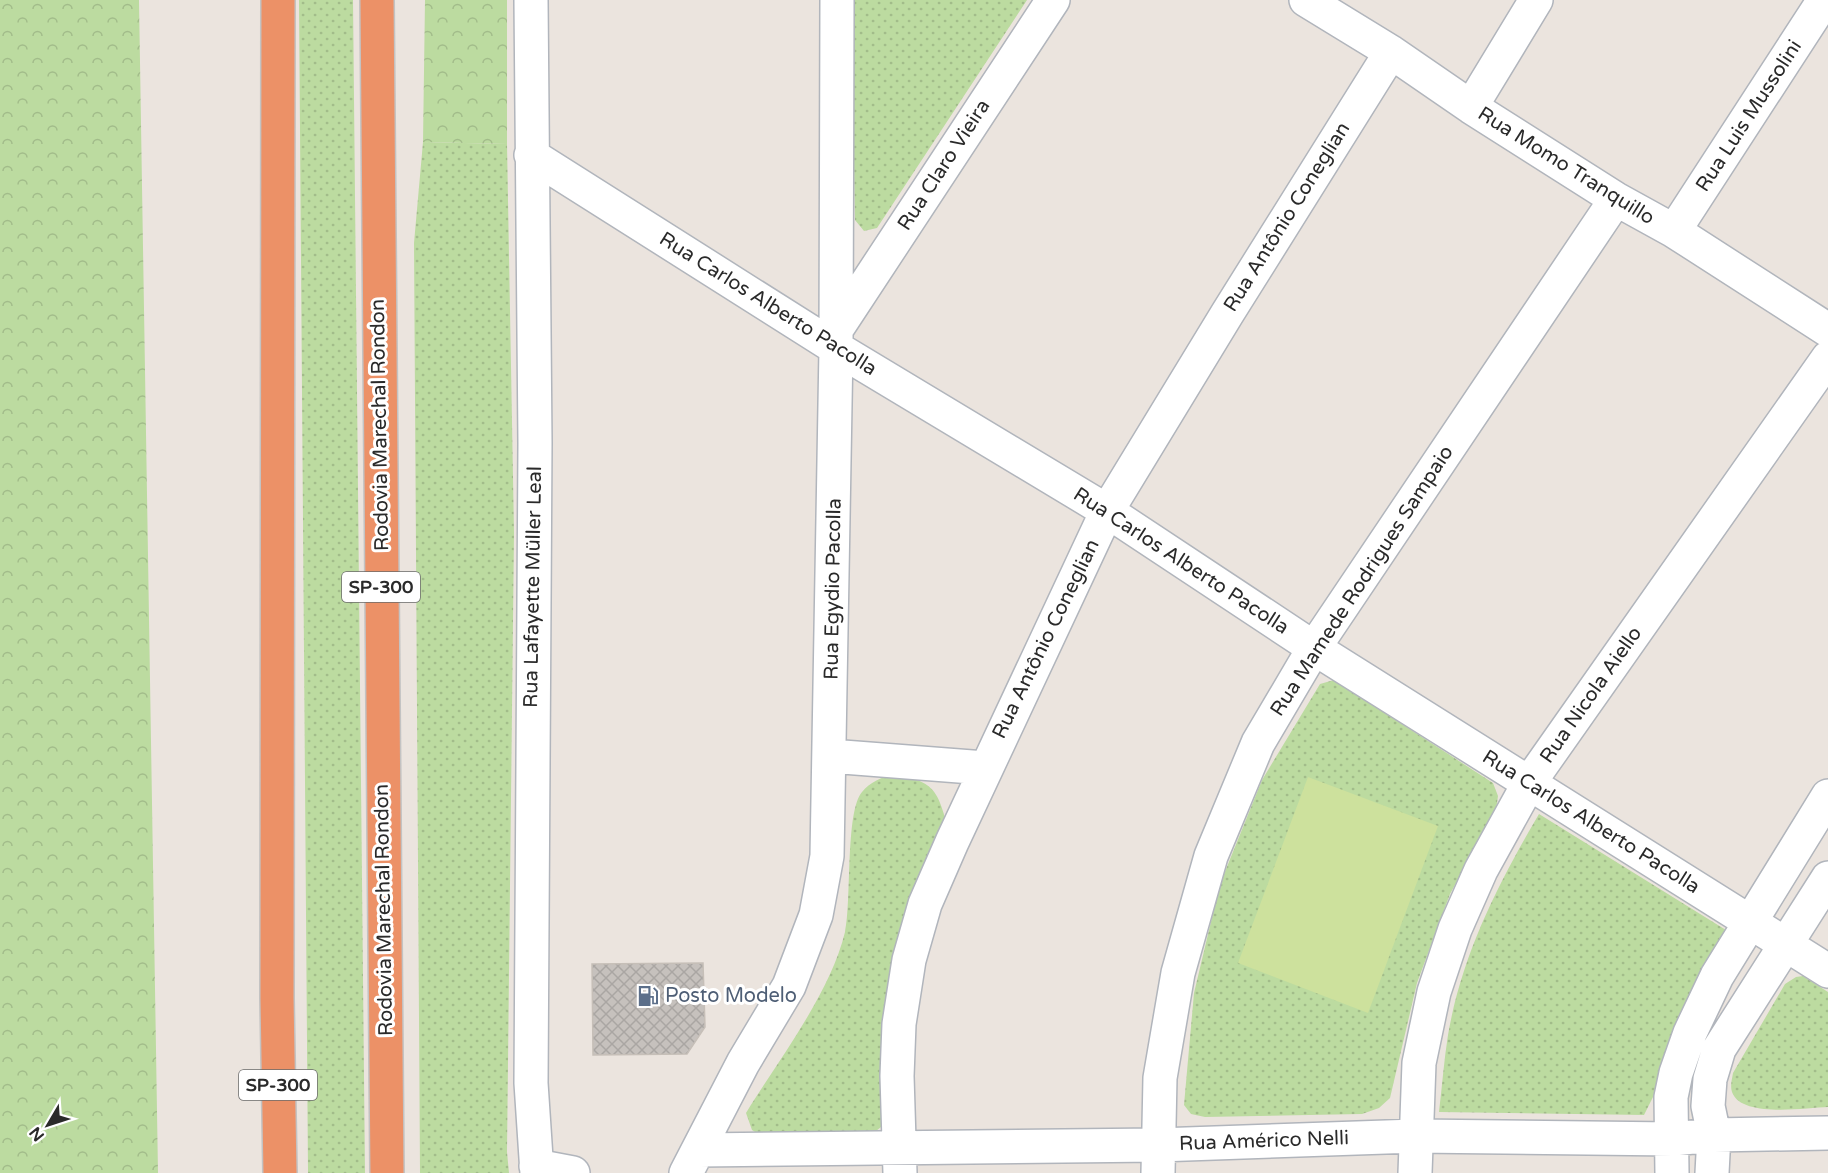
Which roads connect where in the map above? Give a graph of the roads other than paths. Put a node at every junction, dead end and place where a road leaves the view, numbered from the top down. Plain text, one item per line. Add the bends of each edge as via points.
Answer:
1 (278, 0) edge
2 (377, 0) edge
3 (531, 0) edge
4 (837, 0) edge
5 (1053, 0) edge
6 (1306, 0) edge
7 (1536, 0) edge
8 (1824, 0) edge
9 (1391, 52) junction
10 (1471, 107) junction
11 (531, 155) junction
12 (1616, 200) junction
13 (1674, 231) junction
14 (1828, 330) edge
15 (836, 339) junction
16 (1828, 358) edge
17 (1107, 511) junction
18 (1314, 648) junction
19 (830, 756) junction
20 (985, 768) junction
21 (1529, 783) junction
22 (1828, 796) edge
23 (1828, 878) edge
24 (1751, 923) junction
25 (1785, 945) junction
26 (1828, 971) edge
27 (1828, 1133) edge
28 (1714, 1135) junction
29 (1415, 1136) junction
30 (1673, 1139) junction
31 (1158, 1159) edge
32 (900, 1160) edge
33 (693, 1161) edge
34 (537, 1170) edge
35 (280, 1173) edge
36 (387, 1173) edge
37 (573, 1173) edge
38 (1415, 1173) edge
39 (1672, 1173) edge
40 (1712, 1173) edge

1 - 35 highway, SP-300
2 - 36 highway, Rodovia Marechal Rondon / SP-300
3 - 11 street, Rua Lafayette Müller Leal
4 - 15 street, Rua Egydio Pacolla
5 - 15 street, Rua Claro Vieira
6 - 9 street, Rua Momo Tranquillo
7 - 10 street
8 - 13 street, Rua Luis Mussolini
9 - 10 street, Rua Momo Tranquillo
9 - 17 street, Rua Antônio Coneglian
10 - 12 street, Rua Momo Tranquillo
11 - 15 street, Rua Carlos Alberto Pacolla
11 - 34 street, Rua Lafayette Müller Leal via 535,443 531,1059
12 - 13 street, Rua Momo Tranquillo
12 - 18 street, Rua Mamede Rodrigues Sampaio
13 - 14 street, Rua Momo Tranquillo
15 - 17 street, Rua Carlos Alberto Pacolla
15 - 19 street, Rua Egydio Pacolla
16 - 21 street, Rua Nicola Aiello
17 - 18 street, Rua Carlos Alberto Pacolla
17 - 20 street, Rua Antônio Coneglian
18 - 21 street, Rua Carlos Alberto Pacolla
18 - 31 street, Rua Mamede Rodrigues Sampaio via 1258,743 1211,856 1178,973 1160,1078
19 - 20 street
19 - 33 street, Rua Egydio Pacolla via 827,856 816,915 789,986
20 - 32 street, Rua Antônio Coneglian via 925,904 909,960 899,1024
21 - 24 street, Rua Carlos Alberto Pacolla
21 - 29 street, Rua Nicola Aiello via 1481,870 1455,929 1434,992 1419,1063
22 - 24 street
23 - 25 street
24 - 25 street, Rua Carlos Alberto Pacolla
24 - 30 street via 1717,976 1690,1033 1671,1097
25 - 26 street, Rua Carlos Alberto Pacolla
25 - 28 street via 1719,1049 1710,1079 1708,1106
27 - 28 street, Rua Américo Nelli
28 - 30 street, Rua Américo Nelli
28 - 40 street
29 - 30 street, Rua Américo Nelli
29 - 31 street, Rua Américo Nelli
29 - 38 street, Rua Nicola Aiello
30 - 39 street
31 - 32 street, Rua Américo Nelli
32 - 33 street, Rua Américo Nelli
34 - 37 street

